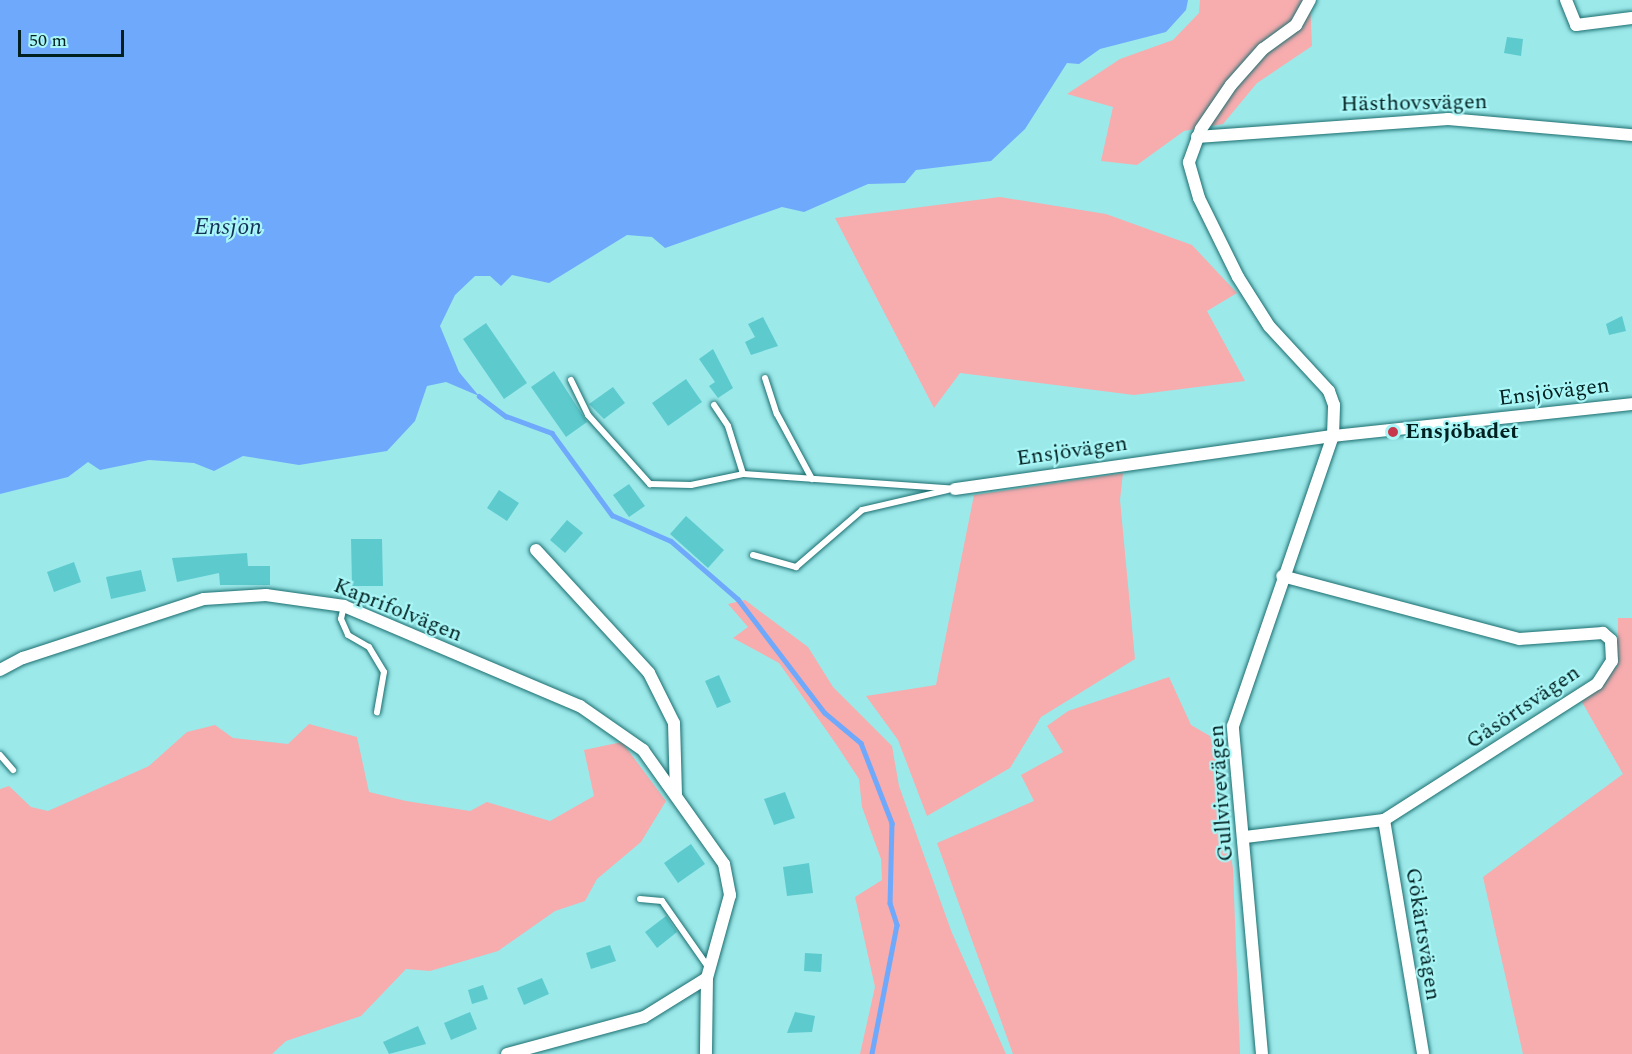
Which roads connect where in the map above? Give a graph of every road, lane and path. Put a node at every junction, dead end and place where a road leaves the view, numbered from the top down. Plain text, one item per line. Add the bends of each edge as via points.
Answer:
1 (1310, 0) edge
2 (1566, 0) edge
3 (1632, 18) edge
4 (1632, 135) edge
5 (1197, 137) junction
6 (765, 378) dead end
7 (570, 380) dead end
8 (1632, 404) edge
9 (714, 405) dead end
10 (1333, 436) junction
11 (743, 474) junction
12 (813, 480) junction
13 (955, 489) junction
14 (536, 550) dead end
15 (753, 555) dead end
16 (1282, 576) junction
17 (344, 606) junction
18 (0, 670) edge
19 (377, 712) dead end
20 (0, 755) edge
21 (13, 770) dead end
22 (676, 794) junction
23 (1383, 820) junction
24 (1245, 837) junction
25 (640, 899) dead end
26 (709, 974) junction
27 (507, 1054) edge
28 (706, 1054) edge
29 (1262, 1054) edge
30 (1423, 1054) edge

1 - 5 street via 1296,25 1263,50 1231,85
2 - 3 street via 1576,25
4 - 5 street, Hästhovsvägen via 1448,119
5 - 10 street via 1189,162 1199,198 1269,326 1329,391
6 - 12 lane via 777,414
7 - 11 lane, Ensjövägen via 588,415 650,484 692,486
8 - 10 street, Ensjövägen
9 - 11 lane via 729,426
10 - 13 street, Ensjövägen
10 - 16 street, Gullvivevägen
11 - 12 lane, Ensjövägen
12 - 13 lane, Ensjövägen
13 - 15 lane via 862,510 796,567
14 - 22 street via 649,673 674,723
16 - 23 street, Gåsörtsvägen via 1519,639 1595,632 1611,640 1612,661 1597,684
16 - 24 street, Gullvivevägen via 1233,726
17 - 18 street, Kaprifolvägen via 266,595 204,599 32,655
17 - 19 lane via 341,619 348,635 369,647 384,672
17 - 22 street, Kaprifolvägen via 590,711 643,750
20 - 21 lane
22 - 26 street, Kaprifolvägen via 724,864 730,895
23 - 24 street, Gåsörtsvägen
23 - 30 street, Gökärtsvägen
24 - 29 street, Gullvivevägen
25 - 26 lane via 662,901
26 - 27 street via 644,1017
26 - 28 street, Kaprifolvägen

